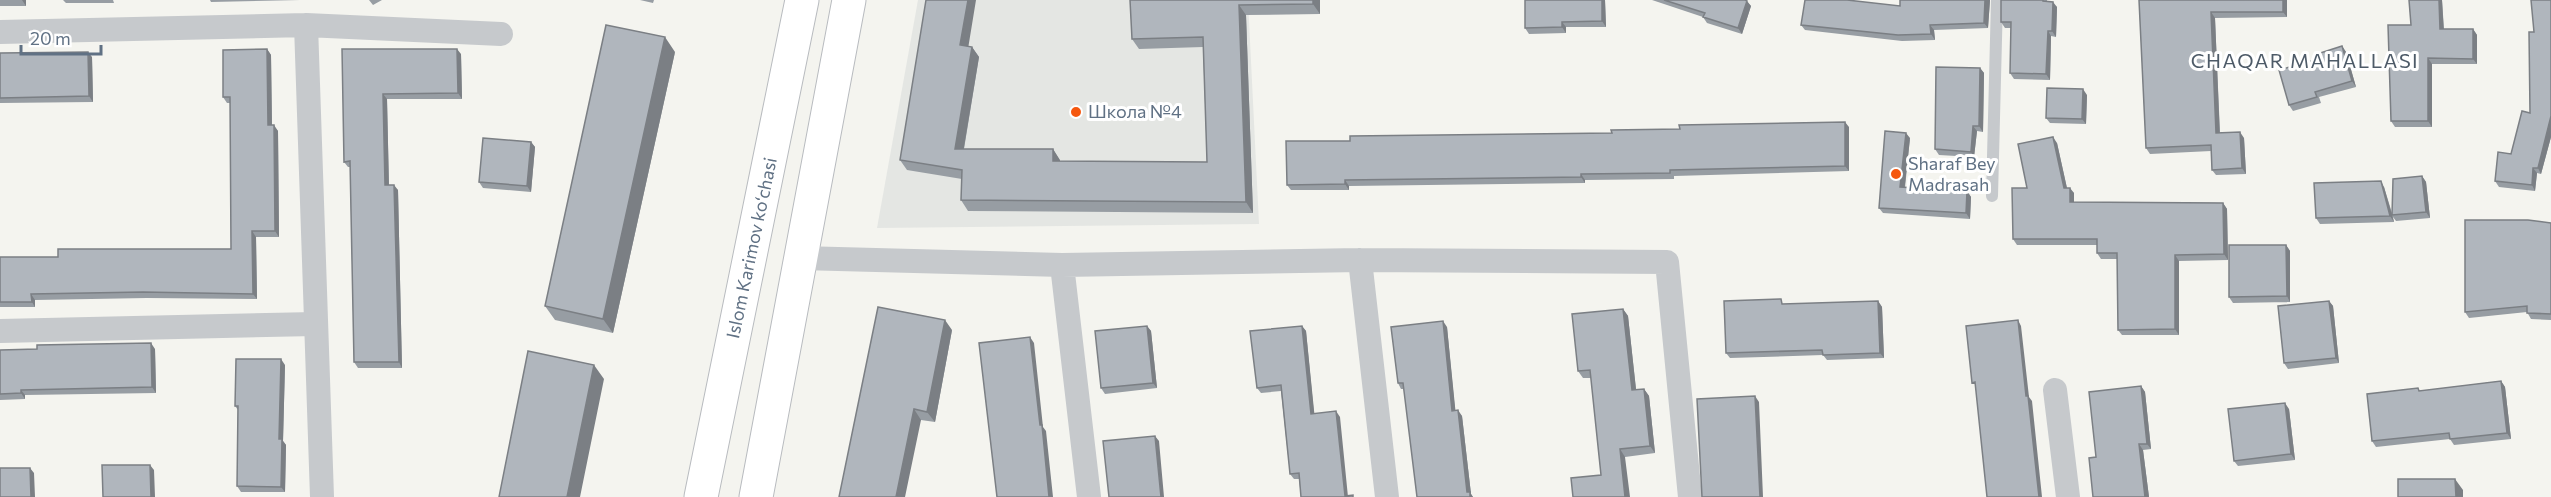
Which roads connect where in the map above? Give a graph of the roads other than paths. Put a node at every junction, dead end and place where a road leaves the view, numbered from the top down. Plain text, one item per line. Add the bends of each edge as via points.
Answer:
1 (802, 0) edge
2 (849, 0) edge
3 (1996, 0) edge
4 (306, 25) junction
5 (0, 32) edge
6 (501, 34) dead end
7 (1992, 196) dead end
8 (800, 258) junction
9 (1360, 260) junction
10 (1062, 265) junction
11 (315, 324) junction
12 (0, 331) edge
13 (2055, 390) dead end
14 (322, 497) edge
15 (701, 497) edge
16 (756, 497) edge
17 (1089, 497) edge
18 (1387, 497) edge
19 (1690, 497) edge
20 (2068, 497) edge

1 - 15 main road, Islom Karimov ko‘chasi
2 - 8 main road
3 - 7 lane
4 - 5 street
4 - 6 street
4 - 11 street
8 - 10 street
8 - 16 main road
9 - 10 street
9 - 18 street
9 - 19 street via 1667,262
10 - 17 street
11 - 12 street
11 - 14 street
13 - 20 street

